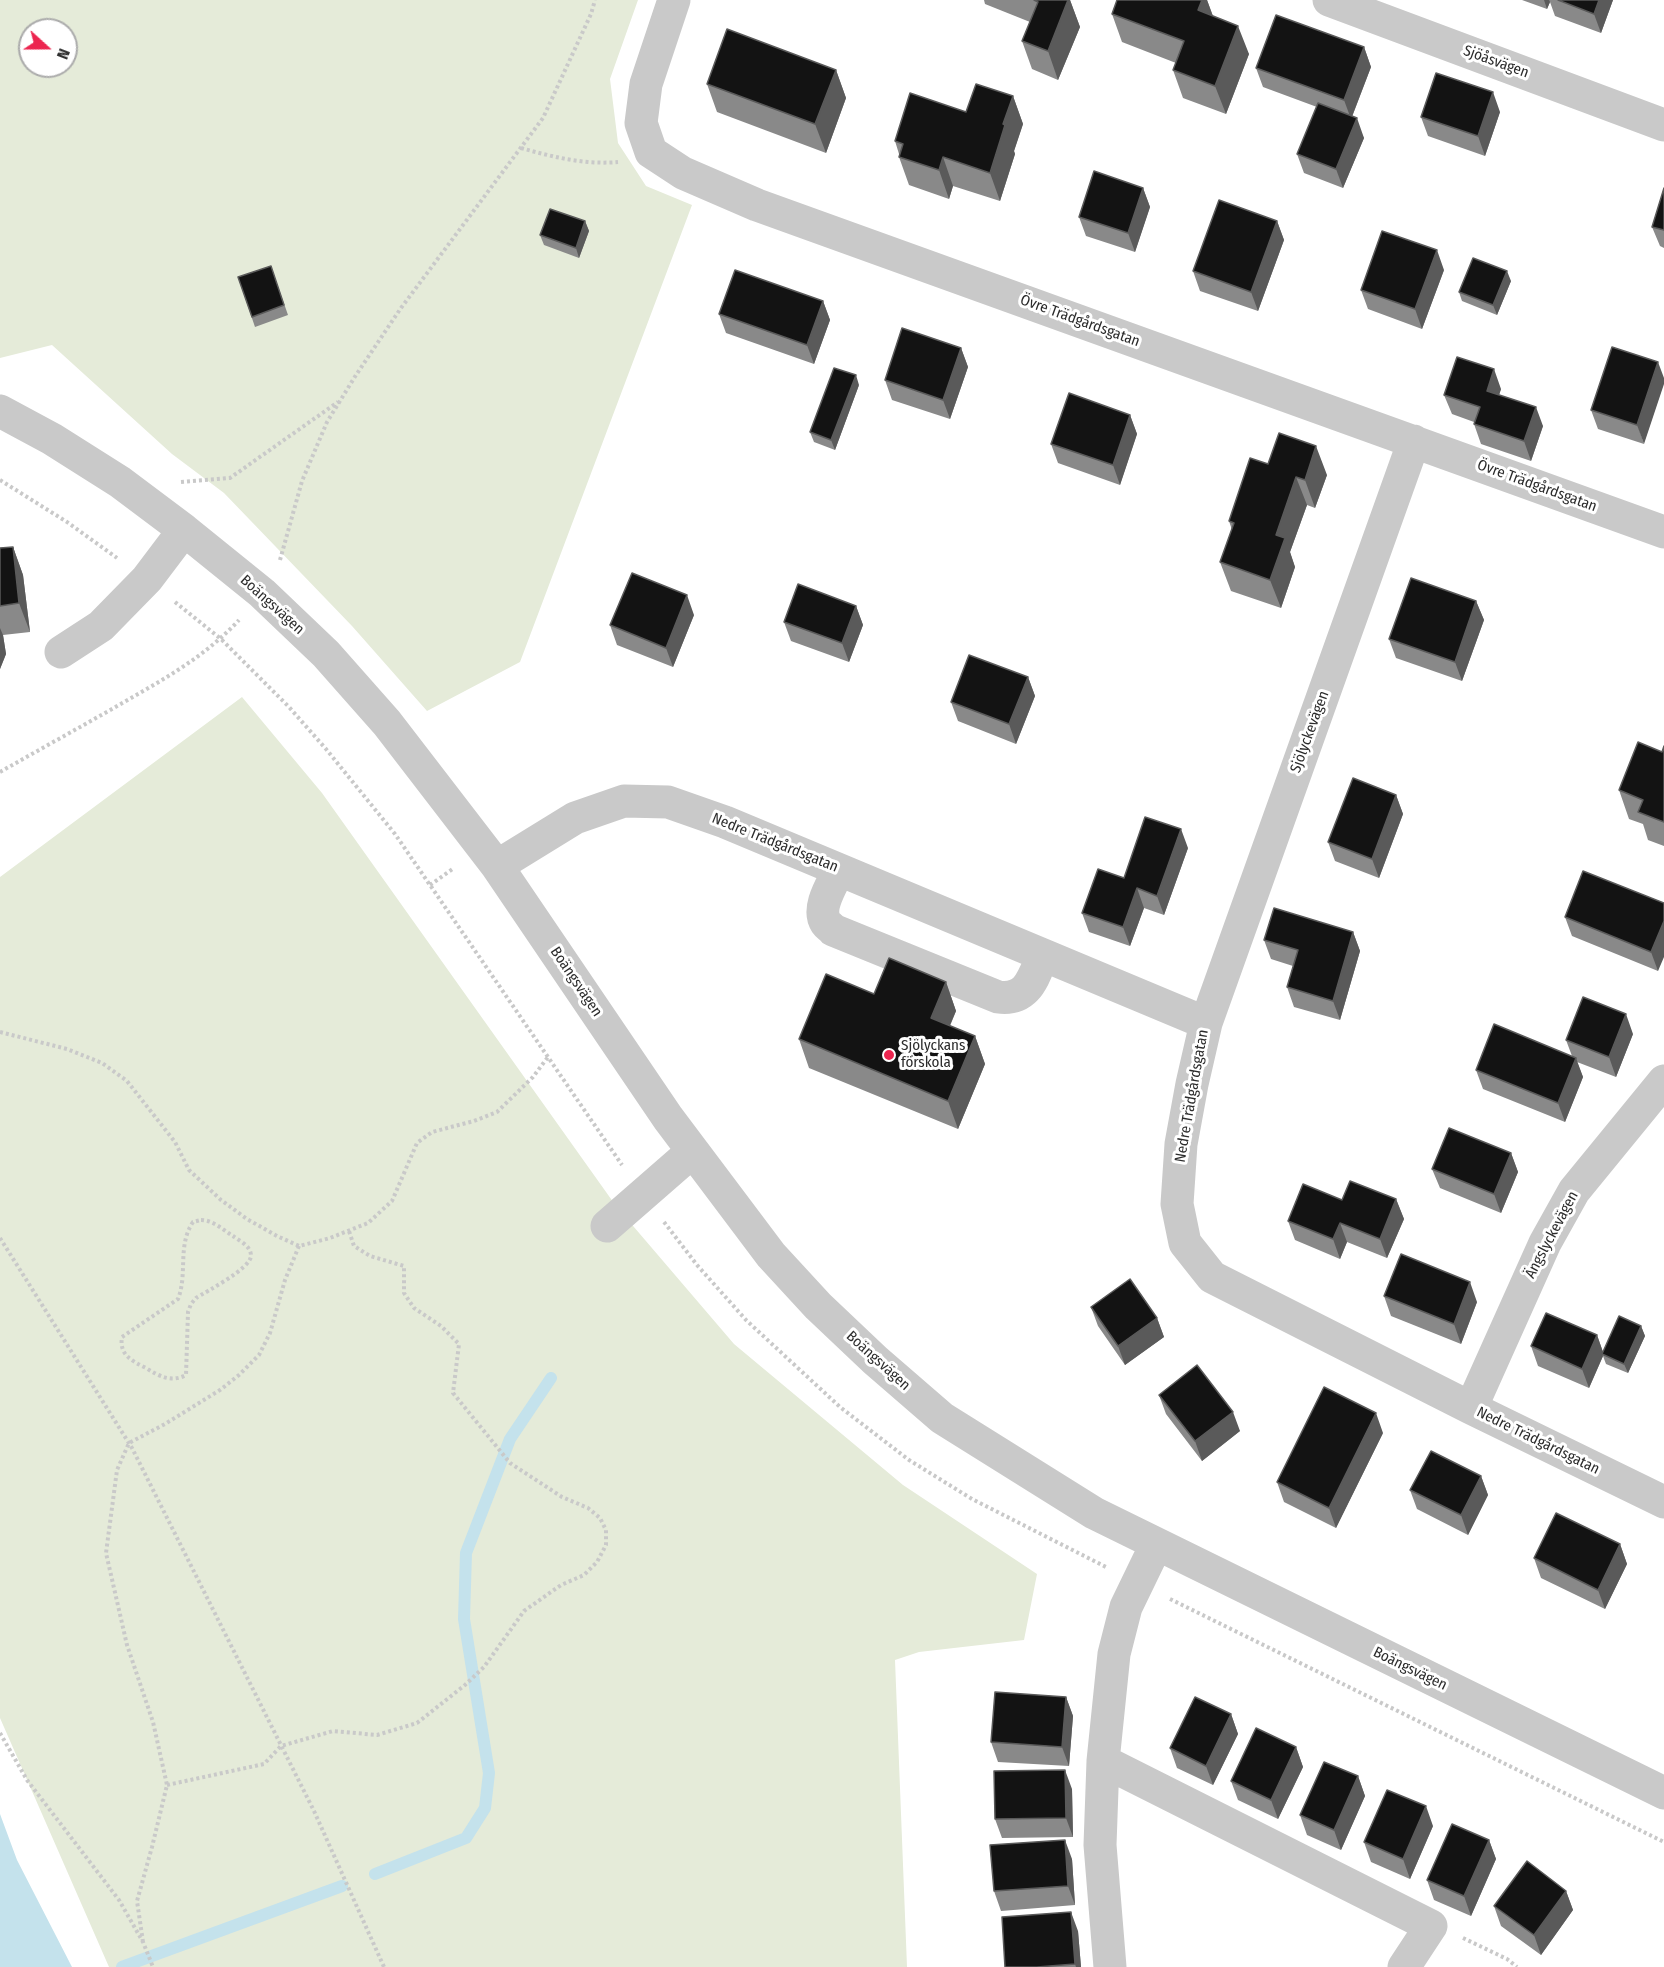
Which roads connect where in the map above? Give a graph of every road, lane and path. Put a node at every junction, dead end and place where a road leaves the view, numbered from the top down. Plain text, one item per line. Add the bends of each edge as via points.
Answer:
1 (595, 0) edge
2 (674, 0) edge
3 (1329, 0) edge
4 (1664, 124) edge
5 (521, 148) junction
6 (651, 152) junction
7 (341, 399) junction
8 (0, 411) edge
9 (1413, 441) junction
10 (153, 507) junction
11 (184, 530) junction
12 (1664, 532) edge
13 (262, 593) junction
14 (62, 652) dead end
15 (0, 772) edge
16 (497, 866) junction
17 (839, 870) junction
18 (1043, 955) junction
19 (1206, 1023) junction
20 (0, 1032) edge
21 (548, 1057) dead end
22 (1664, 1081) edge
23 (693, 1151) junction
24 (607, 1226) dead end
25 (349, 1231) junction
26 (0, 1238) edge
27 (299, 1246) junction
28 (171, 1303) joint
29 (1471, 1408) junction
30 (129, 1443) junction
31 (1664, 1502) edge
32 (1156, 1545) junction
33 (0, 1733) edge
34 (281, 1746) junction
35 (1103, 1761) junction
36 (167, 1785) junction
37 (1664, 1793) edge
38 (1431, 1926) junction
39 (143, 1942) junction
40 (153, 1967) edge
41 (384, 1967) edge
42 (1110, 1967) edge
43 (1404, 1967) edge
44 (1517, 1967) edge

1 - 5 path via 543,118
2 - 6 street via 646,84 641,123
3 - 4 street, Sjöåsvägen
5 - 6 path via 599,164 626,162
5 - 7 path via 428,270
6 - 9 street, Övre Trädgårdsgatan via 683,172 757,205
7 - 10 path via 230,478 176,483
7 - 13 path via 302,481 278,569
8 - 10 street, Boängsvägen via 52,439
9 - 12 street, Övre Trädgårdsgatan
9 - 19 street, Sjölyckevägen
10 - 11 street, Boängsvägen
11 - 13 street, Boängsvägen
11 - 14 street via 147,579 101,626
13 - 15 path via 221,639 200,656
13 - 16 street, Boängsvägen via 326,654 387,723
16 - 17 street, Nedre Trädgårdsgatan via 575,819 624,801 668,802
16 - 23 street, Boängsvägen
17 - 18 street, Nedre Trädgårdsgatan
17 - 18 street via 823,914 833,930 998,997 1023,993
18 - 19 street, Nedre Trädgårdsgatan
19 - 29 street, Nedre Trädgårdsgatan via 1181,1144 1177,1204 1185,1244 1212,1277
20 - 27 path via 68,1049 102,1064 127,1081 174,1142 189,1170 247,1219
21 - 25 path via 496,1112 432,1132 417,1143 392,1201 368,1223
22 - 29 street, Ängslyckevägen via 1574,1191 1545,1243
23 - 24 street
23 - 32 street, Boängsvägen via 771,1255 818,1306 942,1418 1094,1514
25 - 27 path
25 - 34 path via 354,1246 370,1256 404,1266 404,1293 414,1308 459,1344 453,1393 510,1463 600,1518 606,1530 606,1545 584,1575 561,1585 525,1611 484,1667 417,1723 377,1735 333,1731
26 - 30 path
27 - 30 path via 259,1355 220,1390
28 - 28 path via 181,1292 185,1239 193,1222 208,1220 249,1249 251,1256 245,1266 191,1304 186,1375 172,1379 162,1378 128,1359 121,1344 127,1332
29 - 31 street, Nedre Trädgårdsgatan
30 - 34 path
30 - 36 path via 117,1470 106,1553 127,1645 153,1722
32 - 35 street via 1126,1607 1114,1654
32 - 37 street, Boängsvägen
33 - 39 path via 27,1780 119,1900
34 - 36 path via 264,1764
34 - 41 path
35 - 38 street
35 - 42 street via 1100,1845
36 - 39 path via 137,1901
38 - 43 street
38 - 44 path via 1470,1941
39 - 40 path

